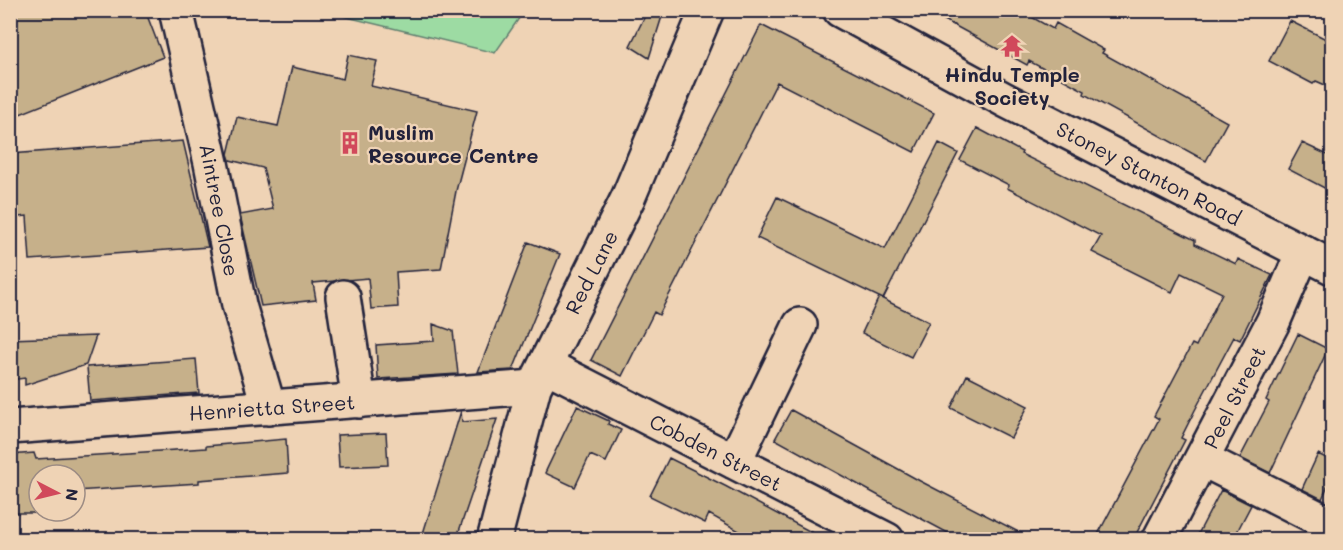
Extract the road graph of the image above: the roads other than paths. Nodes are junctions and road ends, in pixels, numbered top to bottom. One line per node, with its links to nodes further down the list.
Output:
1 (176, 10): 10 (street, Aintree Close)
2 (707, 10): 8 (street, Red Lane)
3 (840, 10): 4 (street, Stoney Stanton Road)
4 (1303, 252): 5 (street, Stoney Stanton Road); 12 (street, Peel Street)
5 (1332, 267)
6 (343, 297): 9 (street)
7 (800, 326): 13 (street)
8 (540, 376): 9 (street, Henrietta Street); 13 (street, Cobden Street); 15 (street, Red Lane)
9 (359, 401): 10 (street, Henrietta Street)
10 (269, 408): 11 (street, Henrietta Street)
11 (10, 427)
12 (1202, 459): 14 (street); 17 (street, Peel Street)
13 (734, 462): 16 (street, Cobden Street)
14 (1328, 529)
15 (495, 540)
16 (887, 540)
17 (1159, 540)

